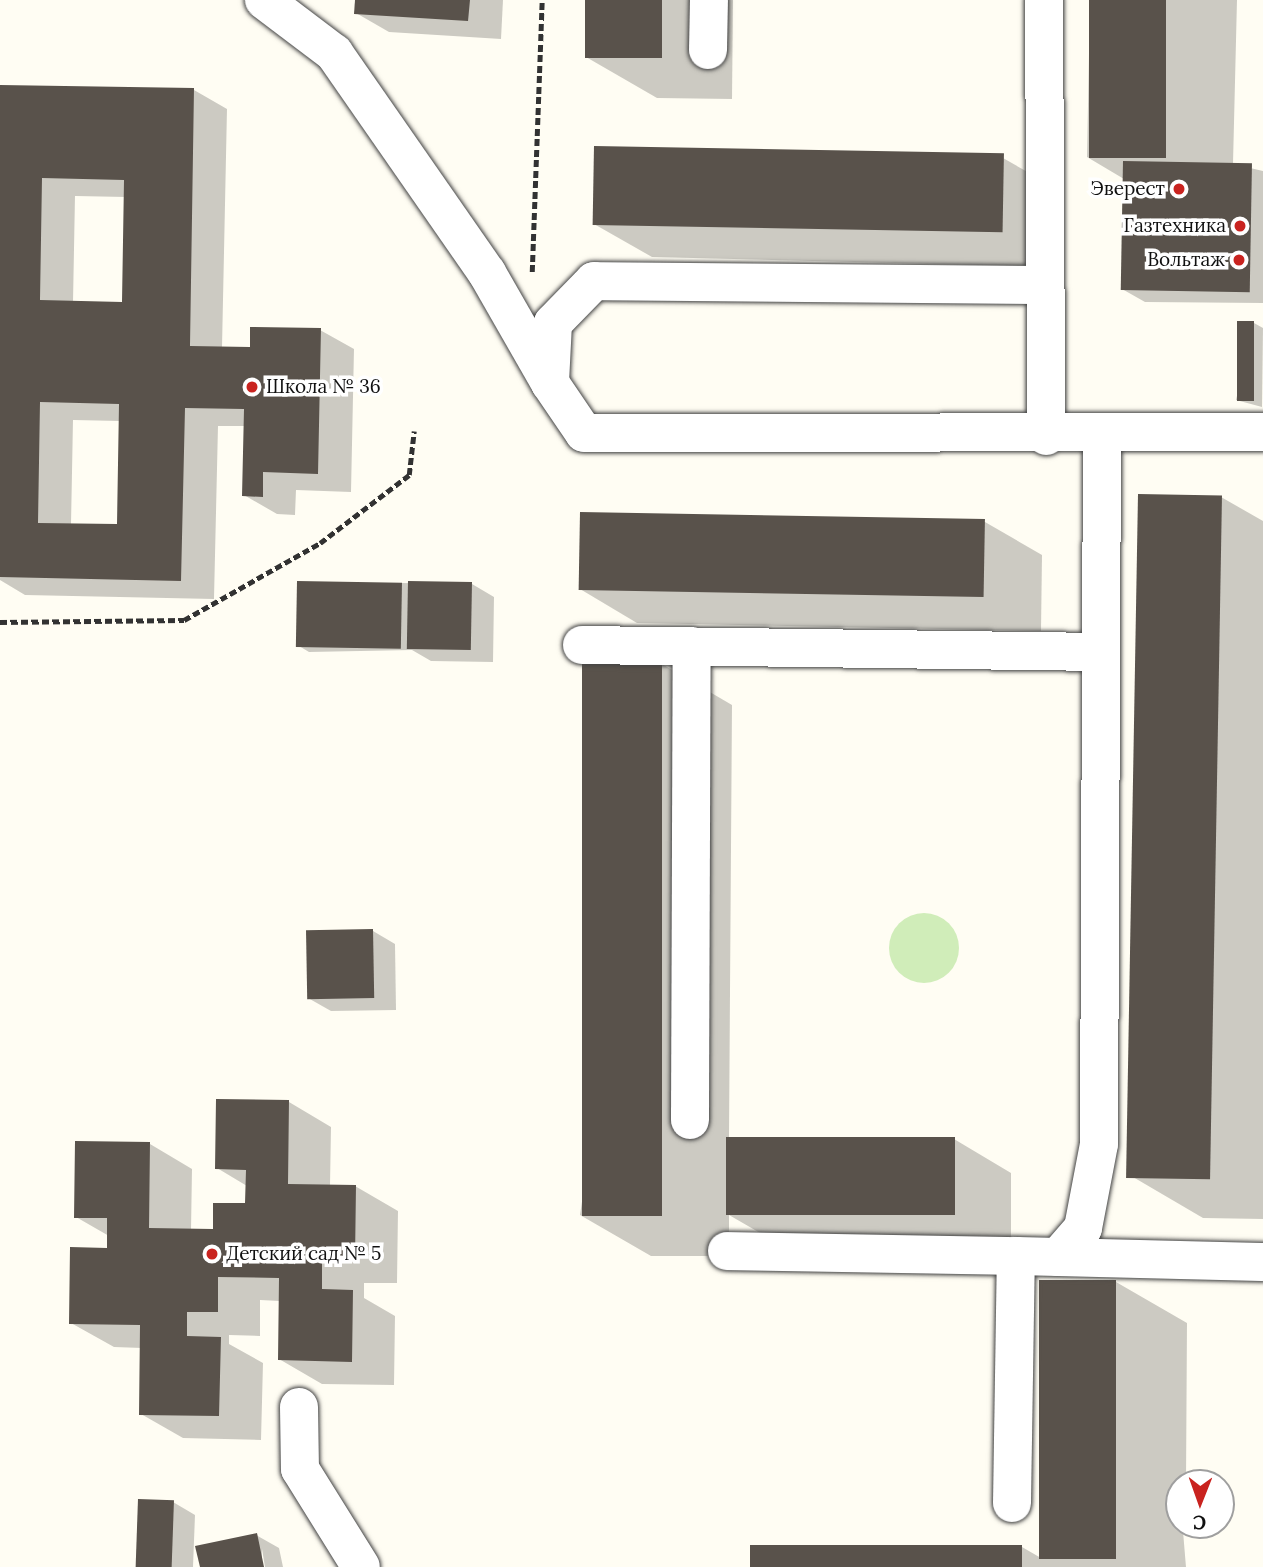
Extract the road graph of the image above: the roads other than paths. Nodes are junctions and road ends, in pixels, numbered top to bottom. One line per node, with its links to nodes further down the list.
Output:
1 (264, 0): 6 (lane)
2 (709, 0): 4 (lane)
3 (1044, 0): 5 (lane)
4 (708, 50)
5 (1045, 285): 6 (lane); 9 (lane)
6 (550, 383): 9 (lane)
7 (1263, 432): 8 (lane)
8 (1102, 434): 9 (lane); 12 (lane)
9 (1046, 436)
10 (582, 645): 11 (lane)
11 (692, 646): 12 (lane); 13 (lane)
12 (1101, 652): 16 (lane)
13 (690, 1120)
14 (727, 1251): 15 (lane)
15 (1016, 1256): 16 (lane); 19 (lane)
16 (1058, 1257): 17 (lane)
17 (1263, 1262)
18 (299, 1407): 20 (lane)
19 (1012, 1503)
20 (361, 1567)

